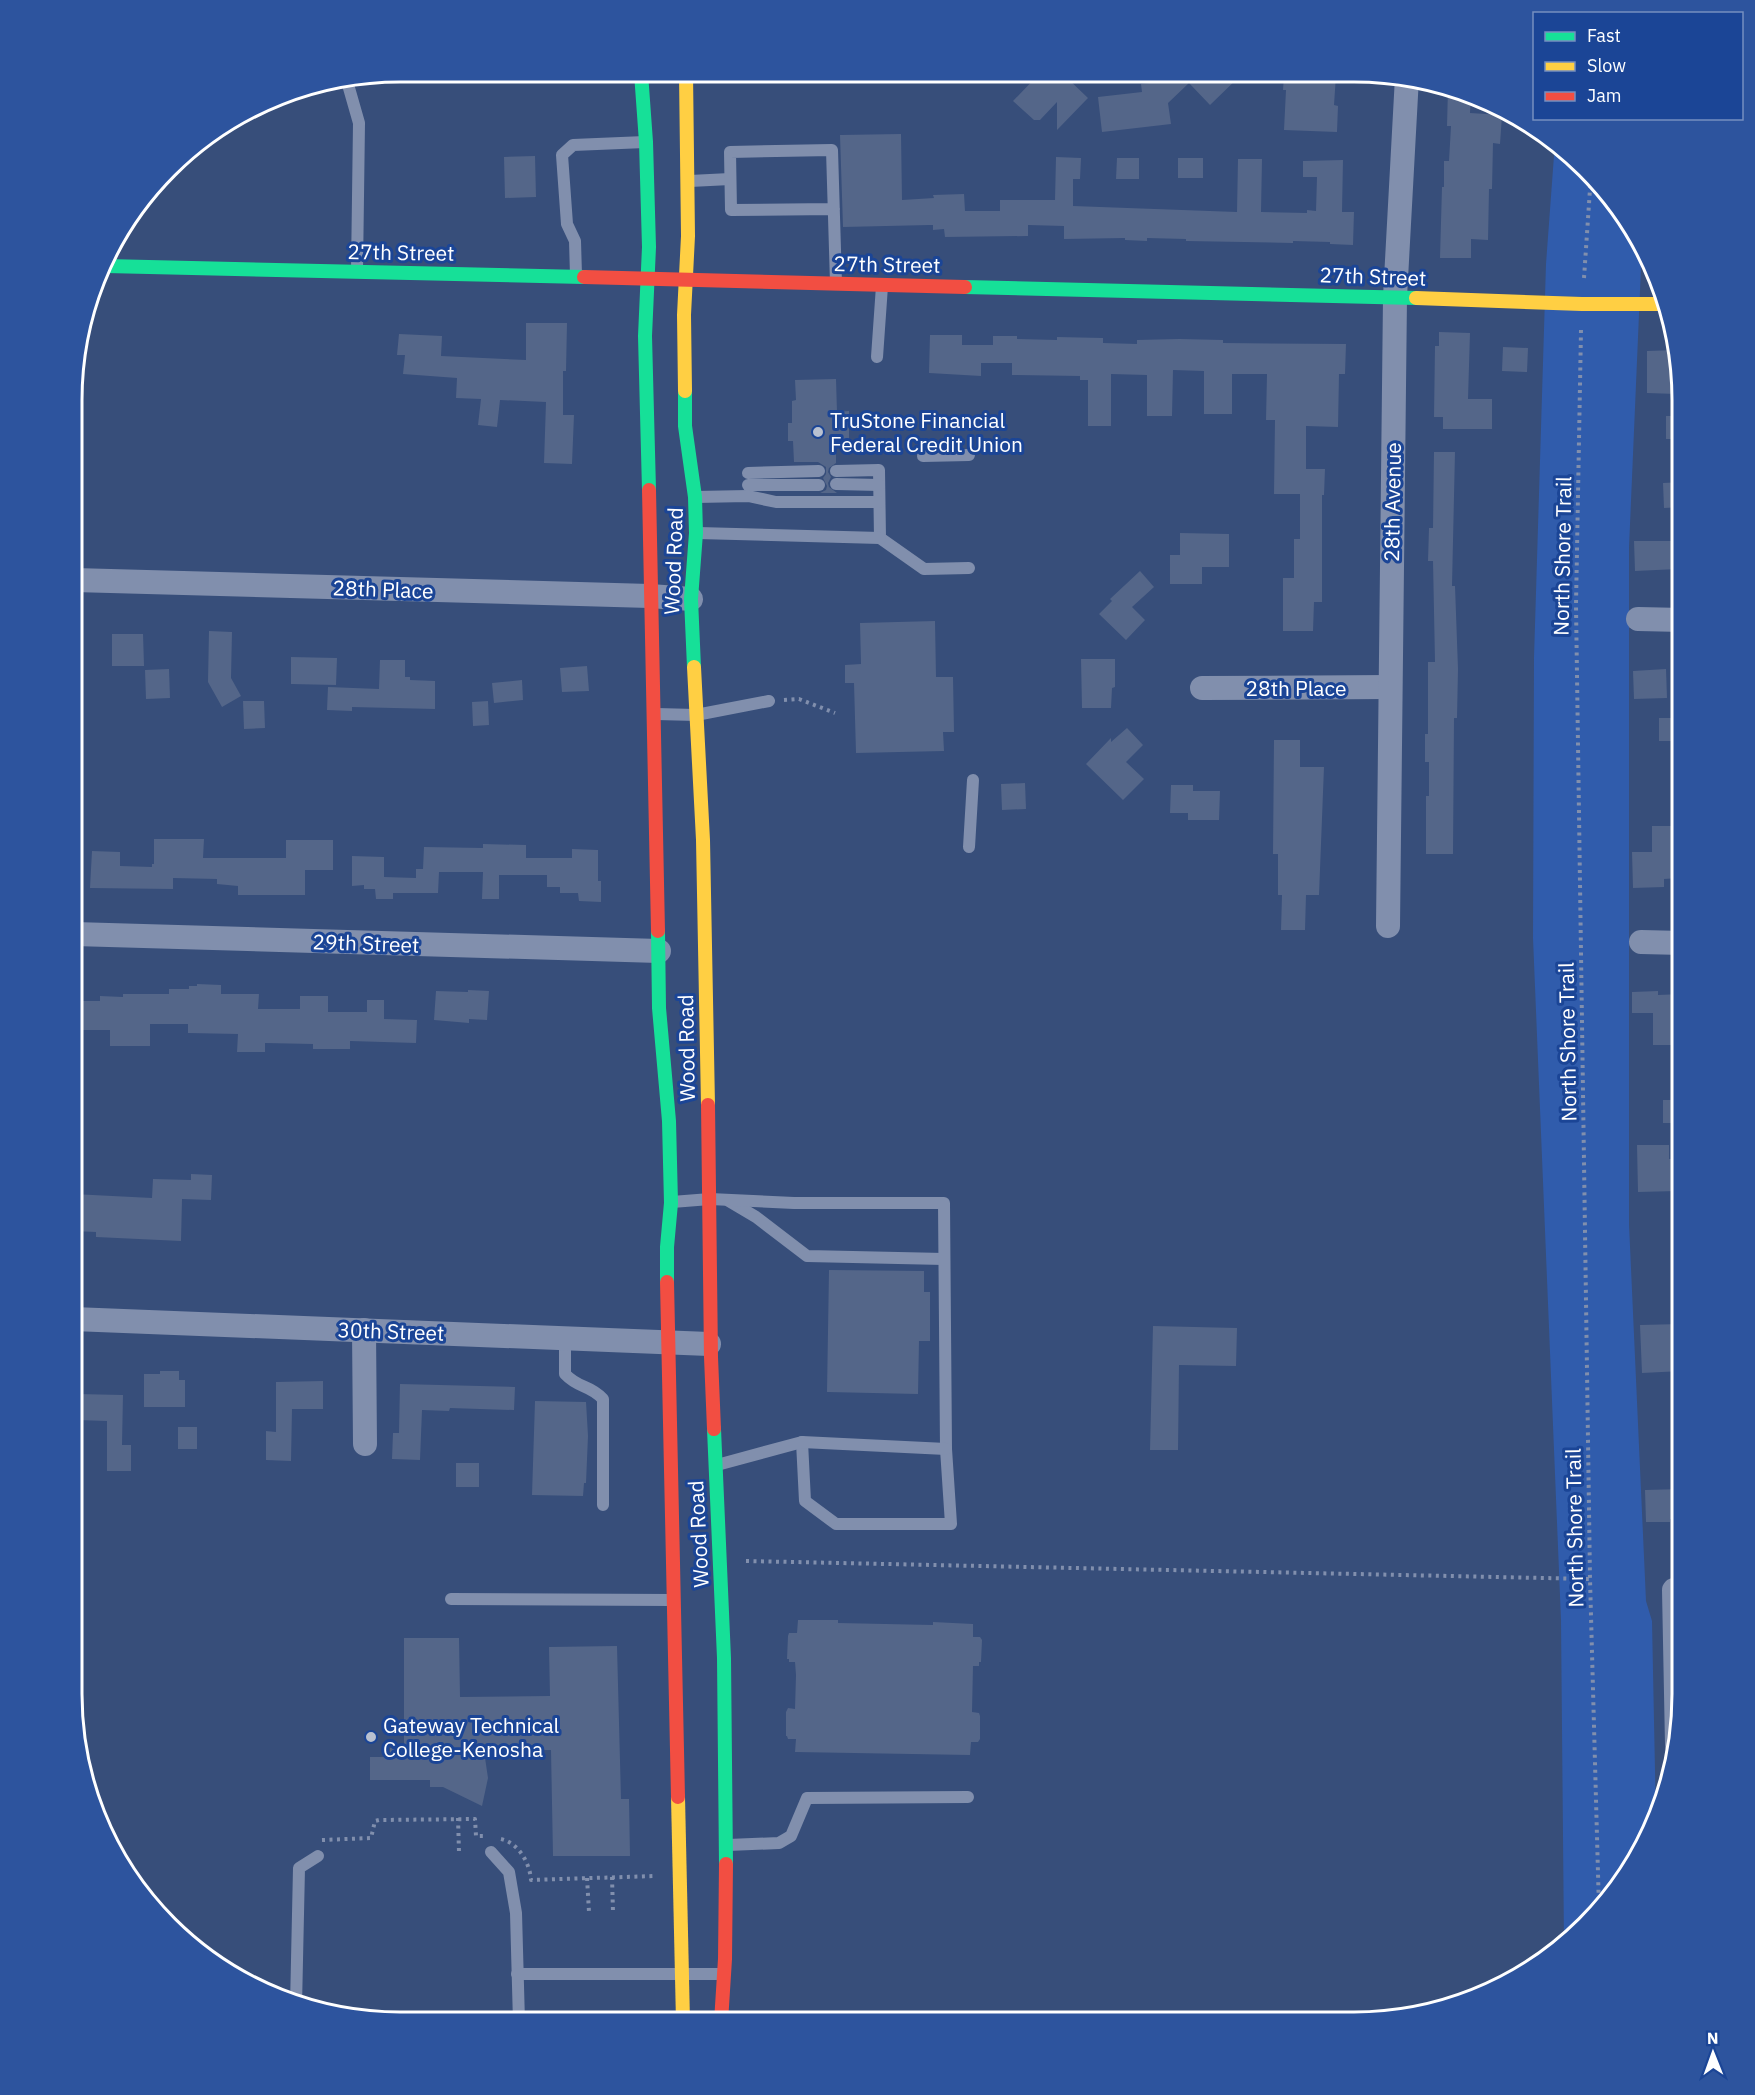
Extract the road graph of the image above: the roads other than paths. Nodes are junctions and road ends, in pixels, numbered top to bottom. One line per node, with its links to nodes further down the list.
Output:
1 (642, 82): 5 (street, Wood Road)
2 (686, 82): 7 (street, Wood Road)
3 (349, 87): 10 (lane)
4 (1406, 87): 16 (street, 28th Avenue)
5 (646, 142): 11 (lane); 12 (street, Wood Road)
6 (730, 179): 7 (lane); 8 (lane); 8 (lane)
7 (688, 181): 13 (street, Wood Road)
8 (834, 209): 14 (lane)
9 (112, 266): 10 (street, 27th Street)
10 (357, 272): 11 (street, 27th Street)
11 (576, 278): 12 (street, 27th Street)
12 (649, 279): 13 (street, 27th Street); 33 (street, Wood Road)
13 (686, 280): 14 (street, 27th Street); 27 (street, Wood Road)
14 (836, 284): 15 (street, 27th Street)
15 (882, 285): 16 (street, 27th Street); 18 (lane)
16 (1395, 297): 17 (street, 27th Street); 37 (street, 28th Avenue)
17 (1658, 304)
18 (877, 357)
19 (969, 455): 20 (lane)
20 (923, 456)
21 (819, 471): 24 (lane)
22 (836, 471): 26 (lane)
23 (836, 484): 26 (lane)
24 (748, 485): 25 (lane); 27 (lane); 28 (lane)
25 (819, 485)
26 (879, 485): 28 (lane)
27 (695, 497): 29 (street, Wood Road)
28 (879, 502): 30 (lane)
29 (696, 533): 30 (lane); 34 (street, Wood Road)
30 (880, 538): 31 (lane)
31 (969, 568)
32 (82, 580): 33 (street, 28th Place)
33 (650, 596): 34 (street, 28th Place); 40 (street, Wood Road)
34 (691, 599): 41 (street, Wood Road)
35 (1638, 619): 36 (street)
36 (1672, 620)
37 (1390, 687): 38 (street, 28th Place); 44 (street, 28th Avenue)
38 (1202, 688)
39 (769, 701): 41 (lane)
40 (654, 714): 41 (lane); 48 (street, Wood Road)
41 (696, 716): 49 (street, Wood Road)
42 (973, 780): 43 (lane)
43 (969, 847)
44 (1388, 926)
45 (82, 934): 48 (street, 29th Street)
46 (1641, 942): 47 (street)
47 (1672, 943)
48 (658, 951): 51 (street, Wood Road)
49 (710, 1199): 50 (lane); 51 (lane); 57 (street, Wood Road)
50 (728, 1200): 52 (lane); 52 (lane)
51 (671, 1203): 56 (street, Wood Road)
52 (944, 1259): 60 (lane)
53 (82, 1319): 54 (street, 30th Street)
54 (364, 1330): 55 (street, 30th Street); 59 (street)
55 (565, 1338): 56 (street, 30th Street); 62 (lane)
56 (668, 1342): 57 (street, 30th Street); 64 (street, Wood Road)
57 (709, 1344): 61 (street, Wood Road)
58 (802, 1442): 60 (lane); 60 (lane); 61 (lane)
59 (365, 1444)
60 (946, 1449)
61 (716, 1465): 66 (street, Wood Road)
62 (603, 1505)
63 (451, 1599): 64 (lane)
64 (674, 1600): 69 (street, Wood Road)
65 (969, 1797): 66 (lane)
66 (727, 1845): 71 (street, Wood Road)
67 (490, 1852): 70 (lane)
68 (318, 1856): 72 (lane)
69 (681, 1973): 70 (lane); 71 (lane); 74 (street, Wood Road)
70 (516, 1974): 73 (lane)
71 (725, 1974): 75 (street, Wood Road)
72 (296, 1995)
73 (518, 2012)
74 (683, 2012)
75 (721, 2012)

